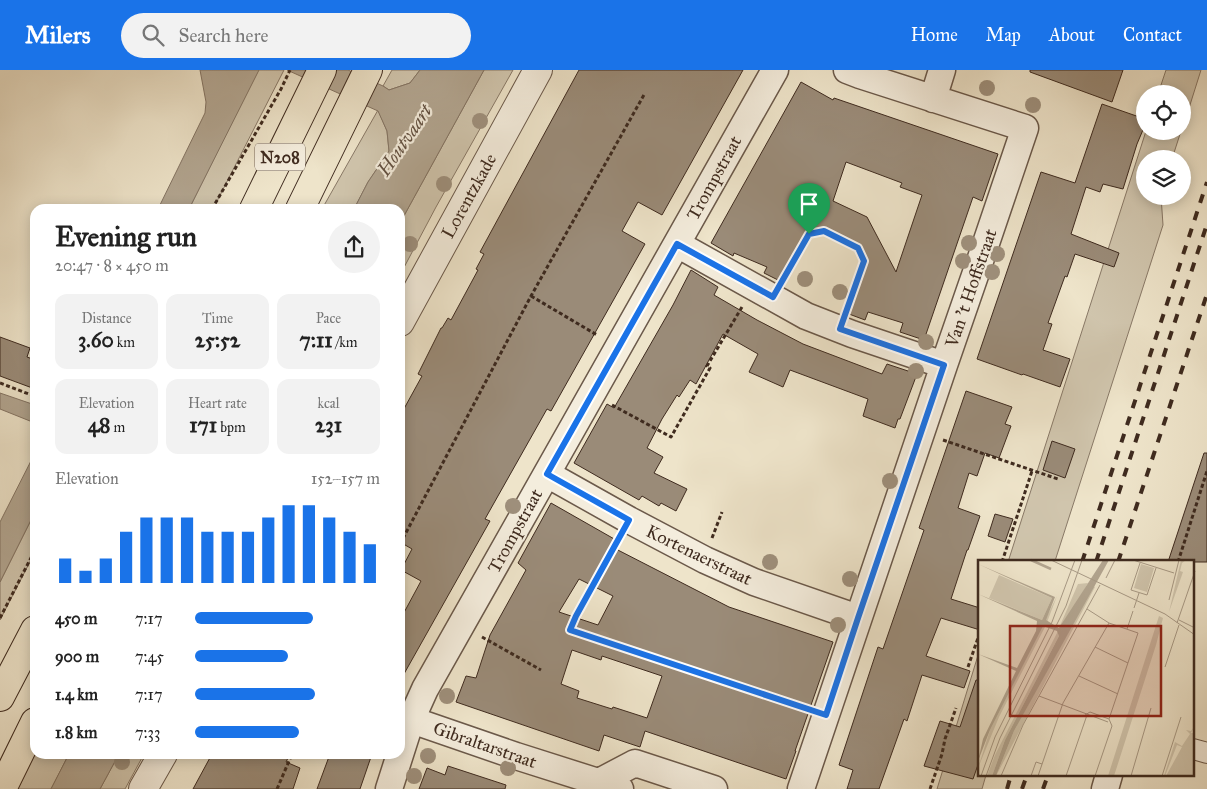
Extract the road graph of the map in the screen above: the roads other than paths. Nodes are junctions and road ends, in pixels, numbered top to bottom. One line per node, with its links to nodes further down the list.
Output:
1 (322, 70): 8 (main road, N208)
2 (368, 70): 9 (main road, N208)
3 (538, 70): 11 (street, Lorentzkade)
4 (775, 70): 10 (street, Trompstraat)
5 (847, 70): 7 (street)
6 (942, 70): 7 (street)
7 (933, 99): 12 (street, Van 't Hoffstraat)
8 (256, 204)
9 (302, 204)
10 (677, 244): 12 (street); 13 (street, Trompstraat)
11 (405, 313)
12 (944, 365): 14 (street, Van 't Hoffstraat)
13 (547, 474): 14 (street, Kortenaerstraat); 17 (street, Trompstraat)
14 (858, 618): 29 (street, Van 't Hoffstraat)
15 (30, 640): 16 (main road)
16 (0, 697)
17 (406, 718): 24 (street, Gibraltarstraat)
18 (30, 732): 25 (main road)
19 (1194, 749): 20 (street)
20 (1207, 754)
21 (159, 759): 26 (street)
22 (396, 759): 27 (street, Trompstraat)
23 (1109, 776): 30 (street)
24 (611, 787): 28 (street, Gibraltarstraat)
25 (2, 789)
26 (143, 789)
27 (389, 789)
28 (714, 789)
29 (801, 789)
30 (1105, 789)

